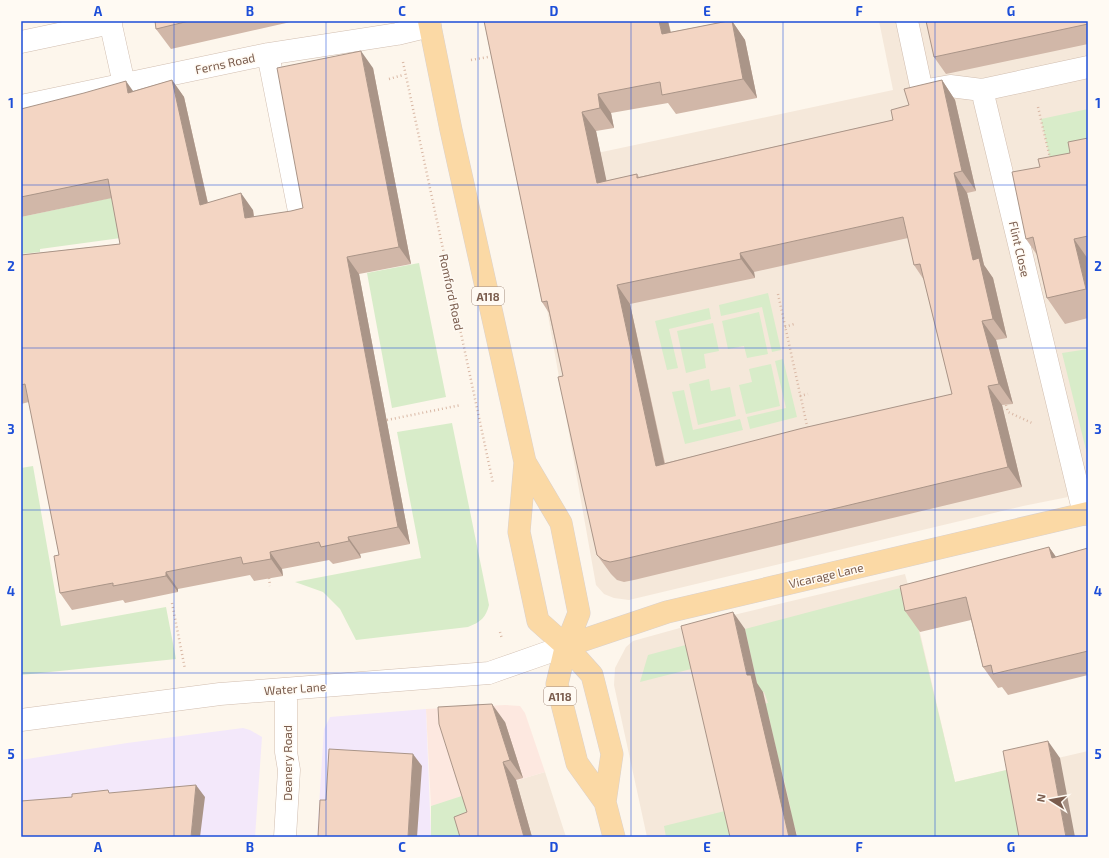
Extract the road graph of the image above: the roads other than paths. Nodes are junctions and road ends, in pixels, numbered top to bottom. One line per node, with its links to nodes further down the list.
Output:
1 (907, 21): 8 (street)
2 (110, 22): 4 (street); 7 (street)
3 (430, 23): 5 (street, Ferns Road); 11 (main road, A118)
4 (21, 42)
5 (268, 54): 7 (street, Ferns Road); 10 (street)
6 (1088, 67): 8 (street)
7 (124, 84): 9 (street, Ferns Road)
8 (982, 90): 12 (street, Flint Close)
9 (21, 106)
10 (300, 216)
11 (525, 462): 13 (main road, A118); 13 (main road, A118)
12 (1086, 513): 13 (main road, Vicarage Lane)
13 (566, 646): 14 (street, Water Lane); 16 (main road, A118); 16 (main road, A118)
14 (286, 689): 15 (street, Water Lane); 17 (street, Deanery Road)
15 (21, 720)
16 (605, 802): 18 (main road, A118)
17 (285, 837)
18 (614, 837)

